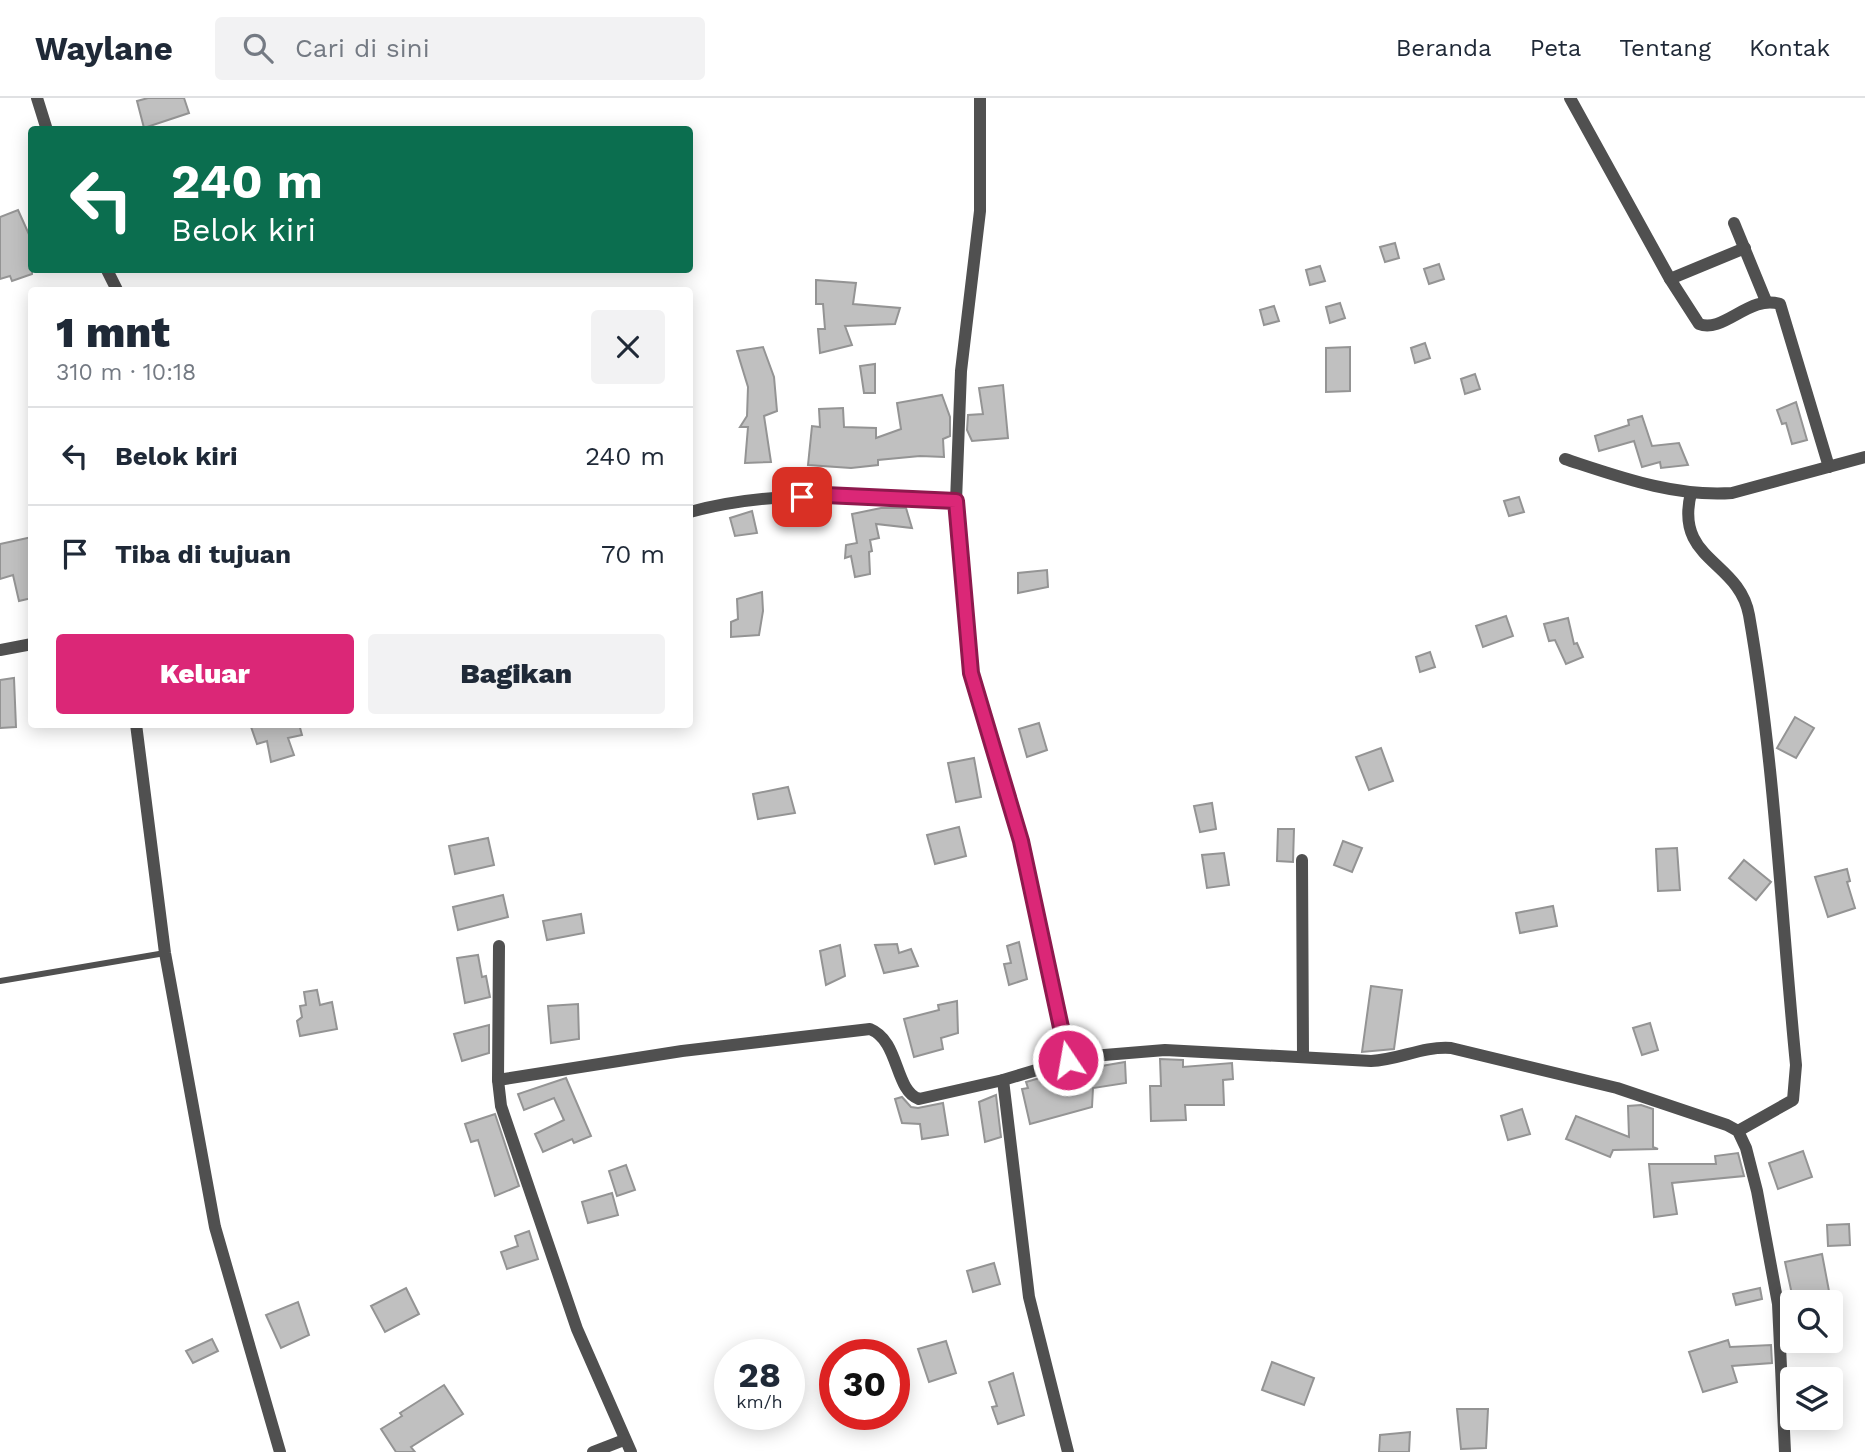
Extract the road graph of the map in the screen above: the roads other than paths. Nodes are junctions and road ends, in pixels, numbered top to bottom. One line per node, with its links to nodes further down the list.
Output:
1 (37, 98): 4 (street)
2 (980, 98): 13 (street)
3 (1570, 98): 7 (street)
4 (46, 126)
5 (1734, 223): 6 (street)
6 (1745, 248): 7 (street); 8 (street)
7 (1670, 279): 8 (street)
8 (1766, 301): 11 (street)
9 (1865, 457): 11 (street)
10 (1565, 459): 12 (street)
11 (1829, 467): 12 (street)
12 (1691, 493): 26 (street)
13 (956, 501): 14 (street); 23 (street)
14 (693, 511)
15 (28, 645): 16 (street)
16 (0, 650)
17 (136, 728): 20 (street)
18 (1302, 860): 22 (street)
19 (499, 946): 24 (street)
20 (164, 953): 21 (lane); 28 (street)
21 (0, 981)
22 (1303, 1056): 23 (street); 26 (street)
23 (1068, 1060): 25 (street)
24 (498, 1080): 25 (street); 27 (street)
25 (1003, 1080): 31 (street)
26 (1738, 1131): 32 (street)
27 (624, 1440): 29 (street); 30 (street)
28 (280, 1452)
29 (593, 1452)
30 (631, 1452)
31 (1068, 1452)
32 (1785, 1452)

